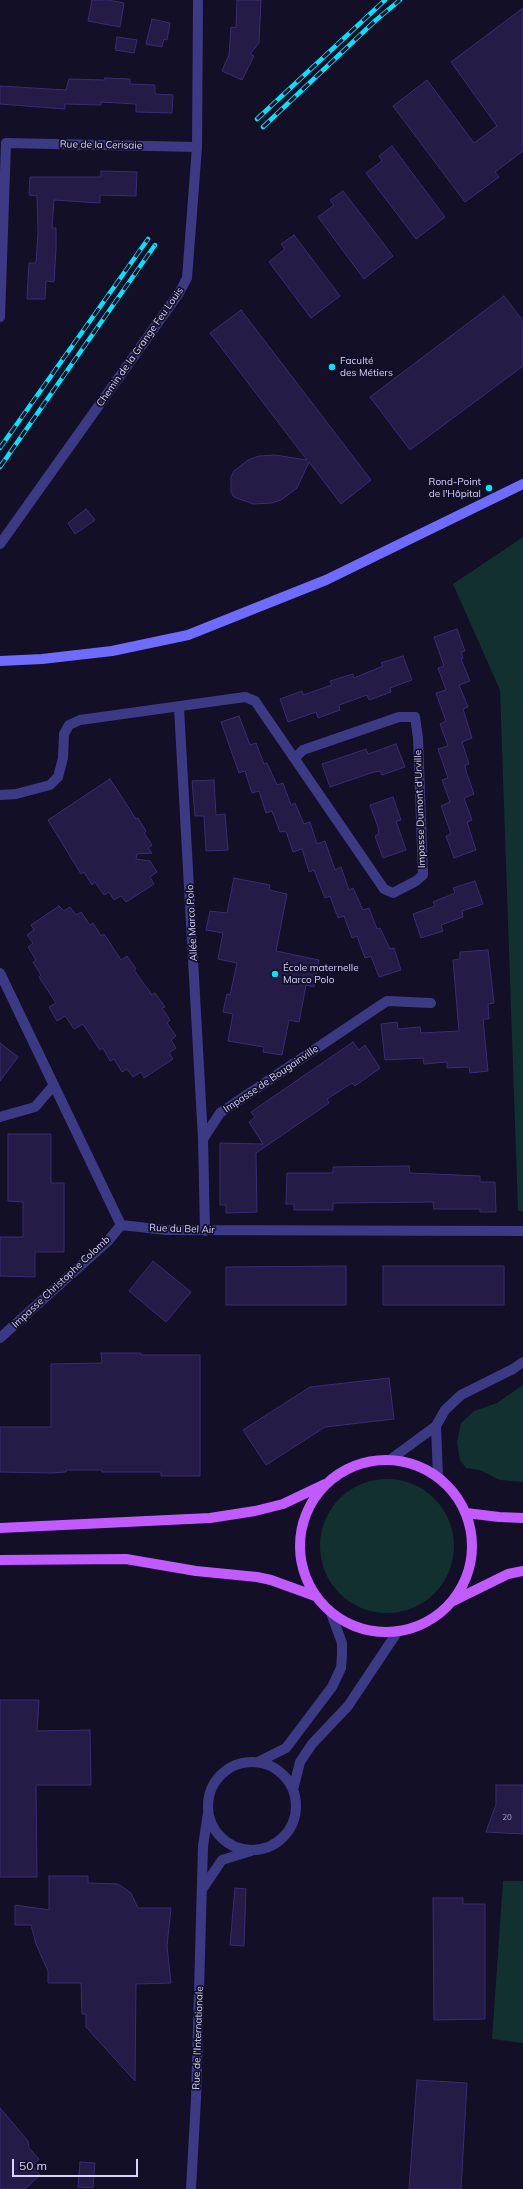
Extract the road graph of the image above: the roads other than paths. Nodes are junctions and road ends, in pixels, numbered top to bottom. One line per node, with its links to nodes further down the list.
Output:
1 (198, 0): 3 (street, Chemin de la Grange Feu Louis)
2 (3, 142): 3 (street, Rue de la Cerisaie); 4 (street, Rue de la Cerisaie)
3 (197, 147): 6 (street, Chemin de la Grange Feu Louis)
4 (0, 317)
5 (523, 484): 7 (street)
6 (0, 544)
7 (0, 661)
8 (179, 708): 9 (street, Impasse Dumont d'Urville); 10 (street, Impasse Dumont d'Urville); 15 (street, Allée Marco Polo)
9 (295, 758): 9 (street, Impasse Dumont d'Urville)
10 (0, 795)
11 (0, 973): 13 (street)
12 (431, 1003): 15 (street, Impasse de Bougainville)
13 (54, 1085): 14 (street); 16 (street)
14 (0, 1117)
15 (203, 1139): 17 (street)
16 (121, 1225): 17 (street, Rue du Bel Air); 19 (street, Impasse Christophe Colomb)
17 (205, 1231): 18 (street, Rue du Bel Air)
18 (523, 1232)
19 (0, 1338)
20 (523, 1362): 21 (street)
21 (436, 1426): 22 (street); 23 (street)
22 (391, 1459): 23 (main road); 24 (main road)
23 (438, 1477): 25 (main road)
24 (327, 1483): 27 (main road); 30 (main road)
25 (466, 1513): 26 (main road); 31 (main road)
26 (523, 1518)
27 (0, 1528)
28 (0, 1560): 30 (main road)
29 (523, 1571): 31 (main road)
30 (315, 1596): 32 (main road)
31 (451, 1602): 33 (main road)
32 (332, 1613): 33 (main road); 34 (street)
33 (398, 1631): 35 (street)
34 (258, 1762): 35 (street); 36 (street)
35 (293, 1790): 37 (street)
36 (208, 1813): 37 (street); 38 (street, Rue de l'Internationale)
37 (254, 1850): 38 (street)
38 (203, 1888): 39 (street, Rue de l'Internationale)
39 (191, 2189)

